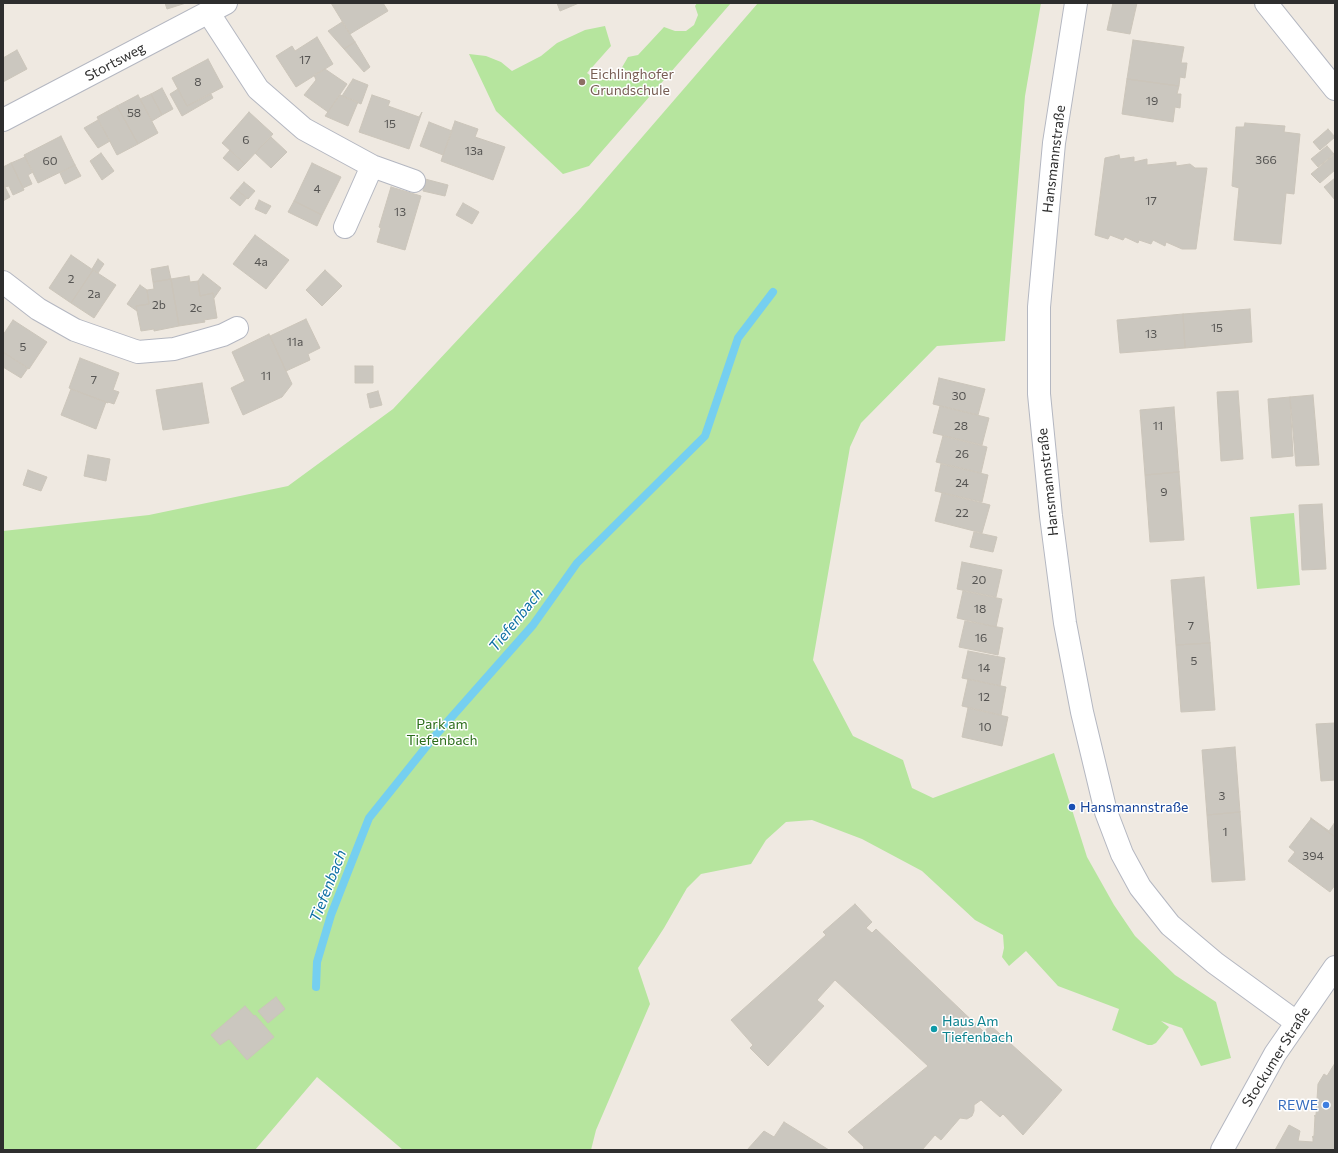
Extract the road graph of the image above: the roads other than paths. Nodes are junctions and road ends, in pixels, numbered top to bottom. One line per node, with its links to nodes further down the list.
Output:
1 (1076, 3): 12 (main road, Hansmannstraße)
2 (1266, 3): 4 (main road)
3 (217, 8): 5 (main road, Stortsweg); 6 (main road)
4 (1335, 89)
5 (3, 120)
6 (372, 166): 7 (main road); 8 (main road)
7 (414, 181)
8 (345, 227)
9 (3, 282): 10 (main road)
10 (237, 328)
11 (1335, 967): 12 (main road, Stockumer Straße)
12 (1296, 1022): 13 (main road, Stockumer Straße)
13 (1222, 1150)

